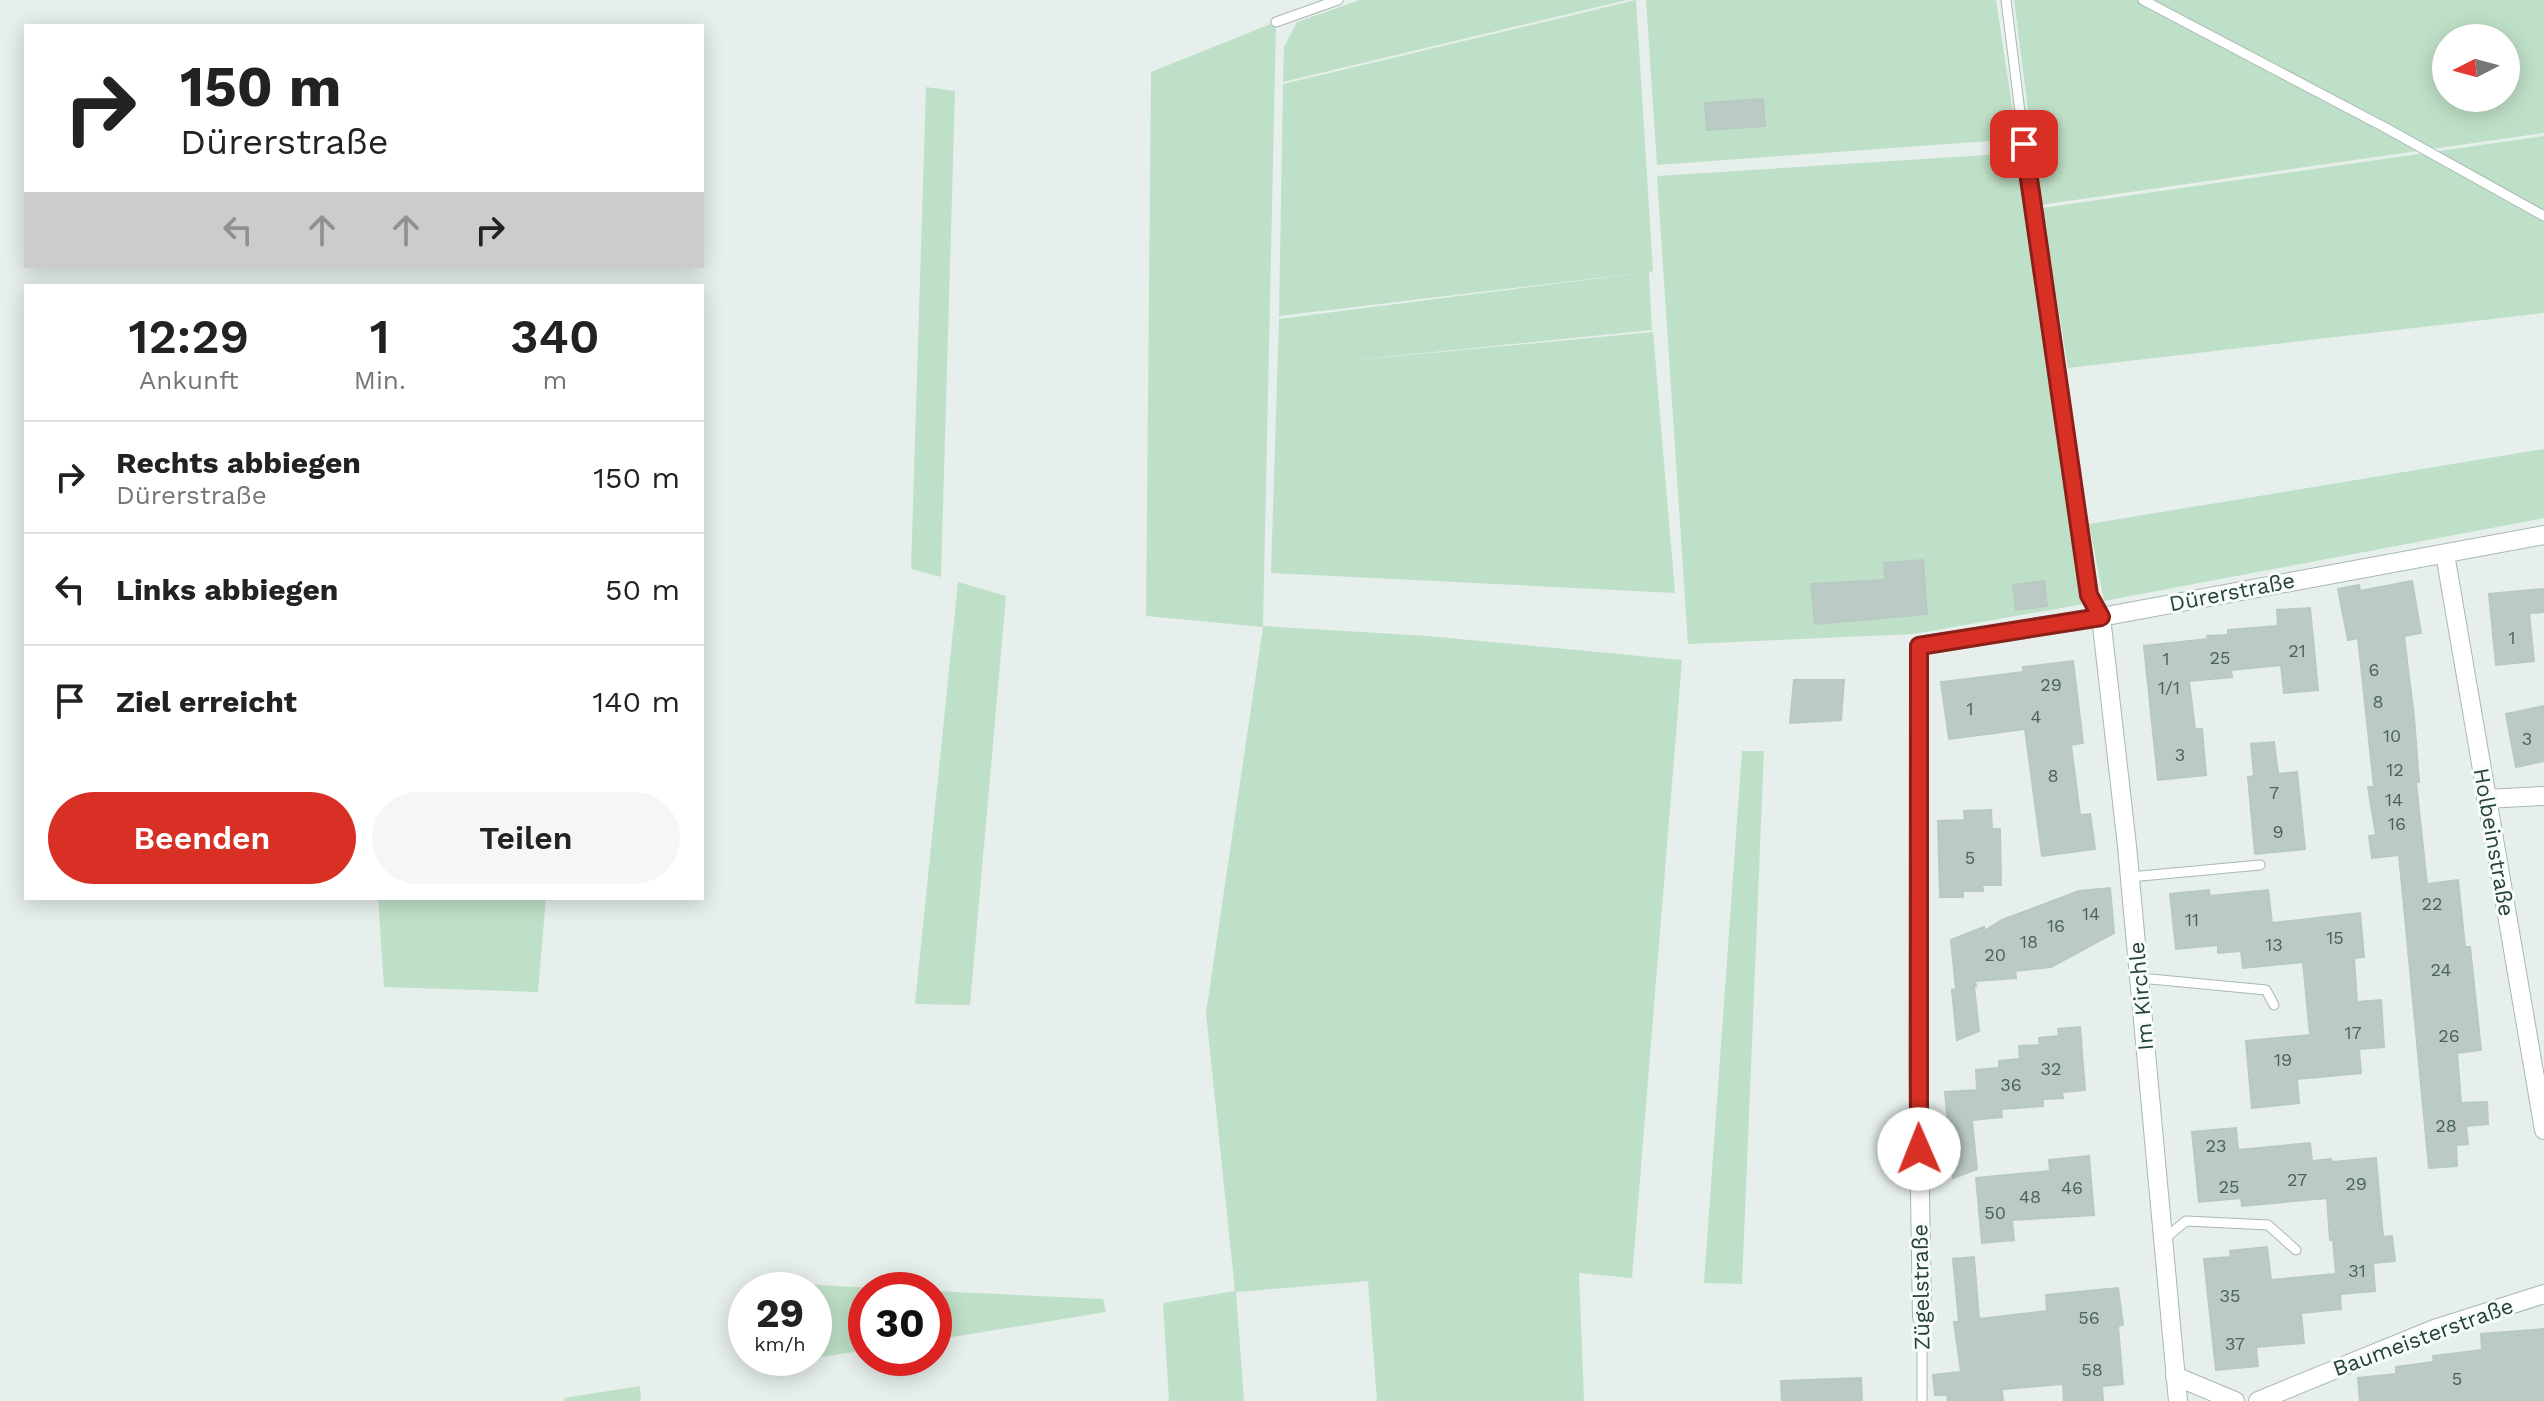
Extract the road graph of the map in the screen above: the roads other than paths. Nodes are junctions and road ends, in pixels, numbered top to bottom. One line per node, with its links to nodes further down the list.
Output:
1 (1338, 0): 4 (lane)
2 (2006, 0): 8 (lane)
3 (2143, 0): 5 (lane)
4 (1276, 22)
5 (2544, 216)
6 (2544, 535): 7 (street, Dürerstraße)
7 (2445, 554): 8 (street, Dürerstraße); 11 (street, Holbeinstraße)
8 (2101, 617): 9 (street, Dürerstraße); 13 (street, Im Kirchle)
9 (1919, 646): 21 (street, Zügelstraße)
10 (2544, 796): 11 (street)
11 (2486, 799): 16 (street, Holbeinstraße)
12 (2260, 865): 13 (lane)
13 (2130, 877): 14 (street, Im Kirchle)
14 (2140, 978): 15 (lane); 18 (street, Im Kirchle)
15 (2274, 1005)
16 (2537, 1045): 17 (street, Holbeinstraße)
17 (2544, 1130)
18 (2163, 1240): 19 (lane); 22 (street, Im Kirchle)
19 (2296, 1250)
20 (2544, 1294): 26 (street, Baumeisterstraße)
21 (1922, 1317): 23 (lane, Zügelstraße)
22 (2175, 1376): 24 (street, Im Kirchle); 25 (street)
23 (1922, 1401)
24 (2178, 1401)
25 (2235, 1401)
26 (2258, 1401)

